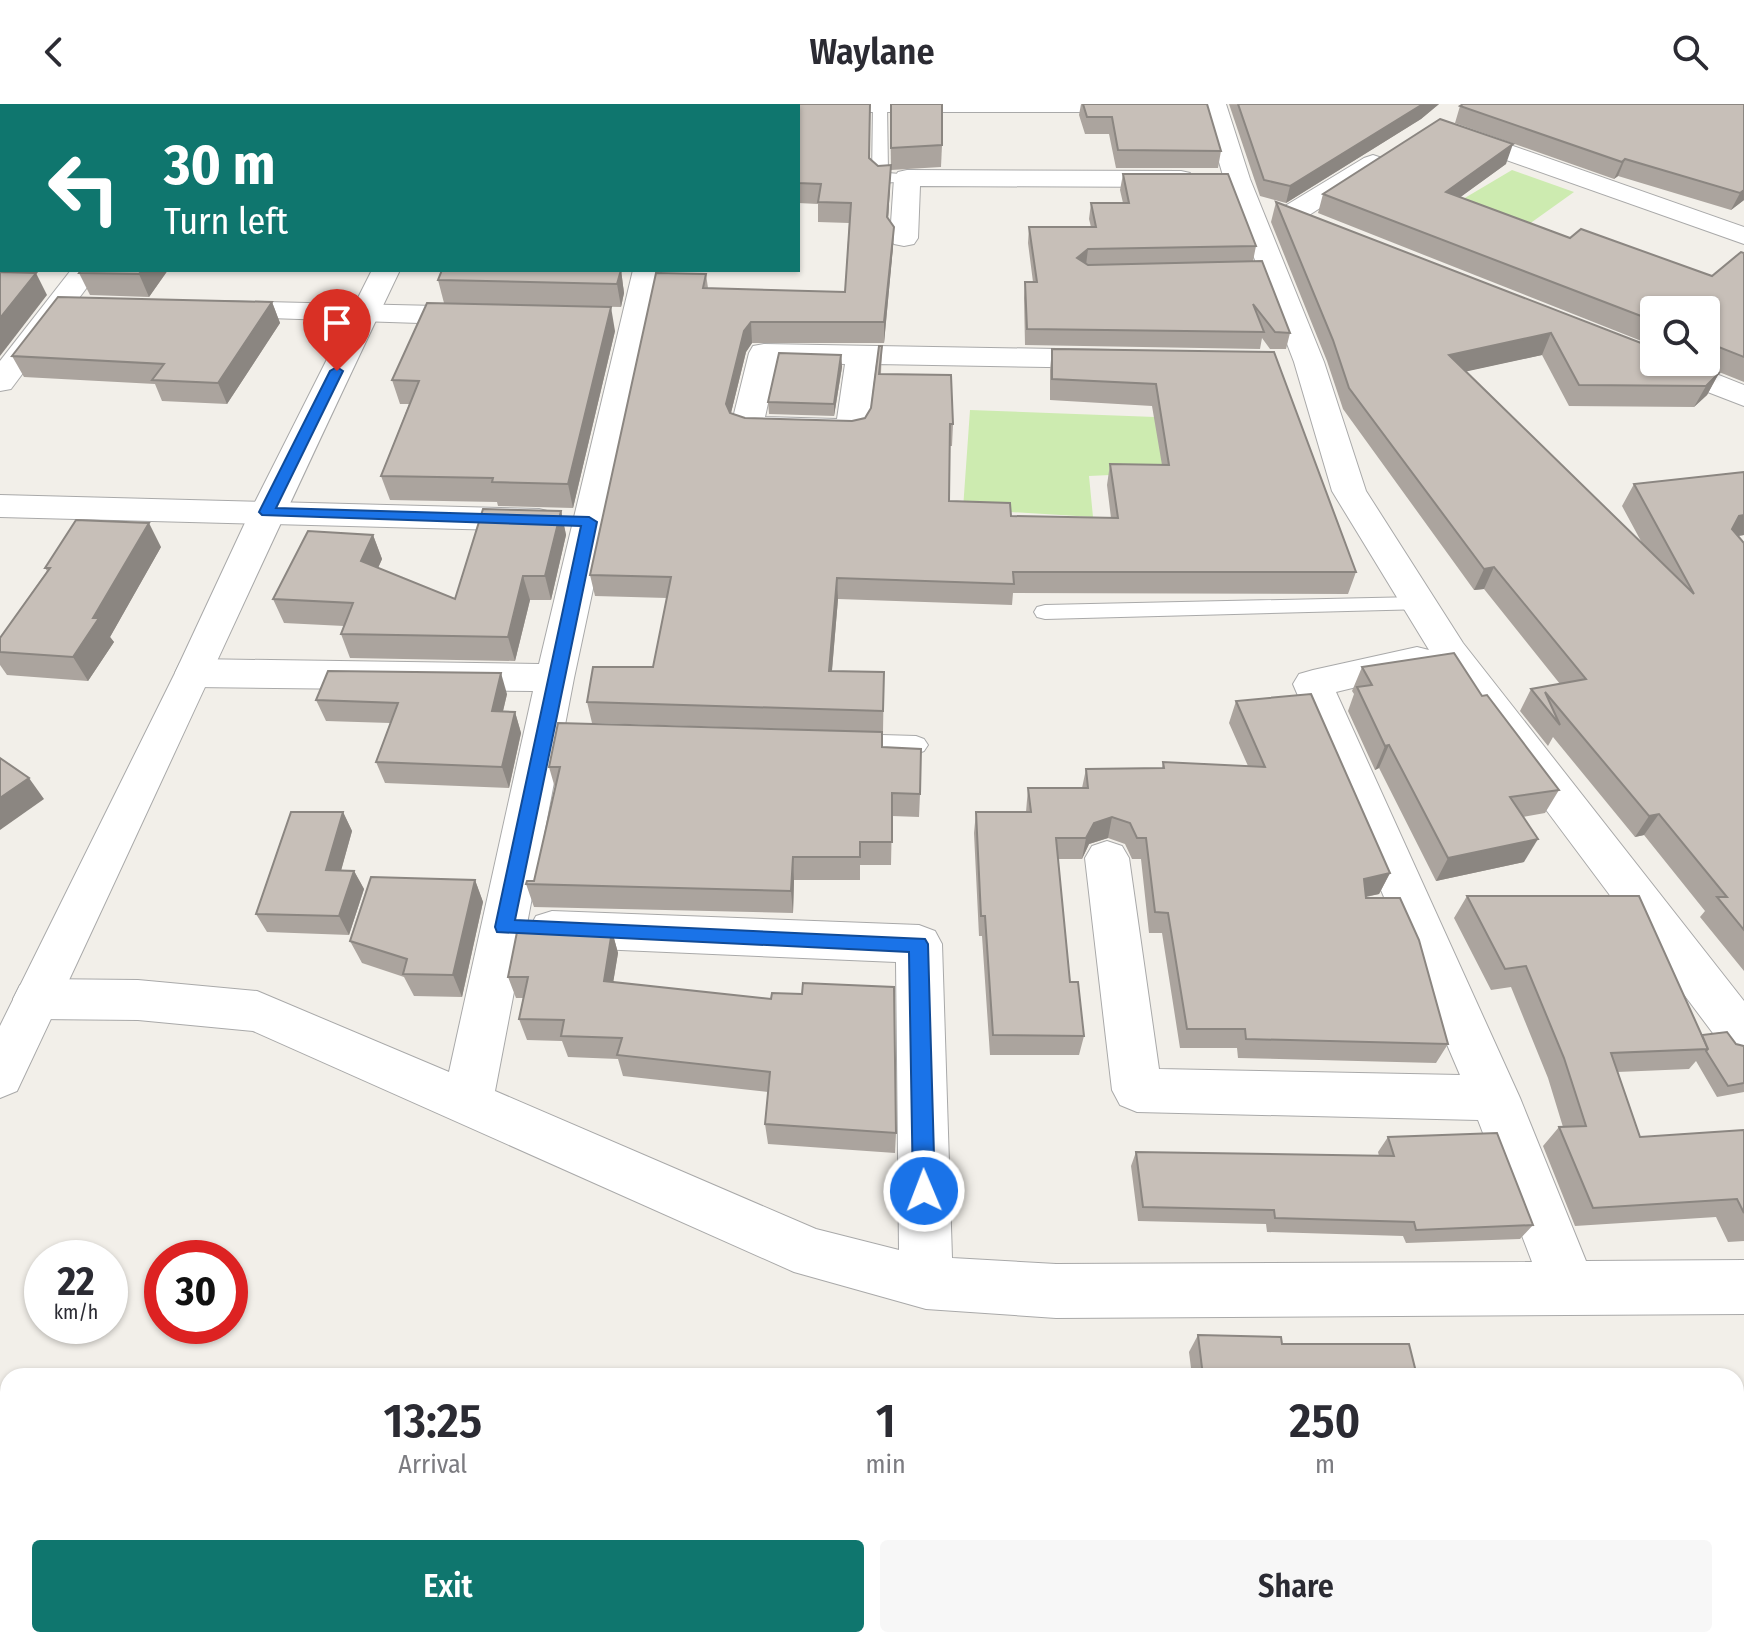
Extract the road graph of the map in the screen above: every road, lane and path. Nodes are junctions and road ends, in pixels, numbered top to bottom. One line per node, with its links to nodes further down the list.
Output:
1 (1214, 104): 5 (street); 9 (street)
2 (800, 105): 3 (street)
3 (880, 105): 4 (street); 8 (lane)
4 (1167, 105)
5 (1182, 105)
6 (1448, 111): 12 (street)
7 (1393, 150): 10 (street)
8 (907, 178): 9 (street); 13 (street)
9 (1243, 192): 10 (street); 32 (street)
10 (1290, 215): 11 (street)
11 (1319, 226)
12 (1744, 236)
13 (904, 238)
14 (85, 272): 17 (street)
15 (385, 272): 20 (street)
16 (647, 272): 23 (street)
17 (60, 306): 18 (street); 27 (street)
18 (91, 307)
19 (182, 309): 20 (street)
20 (365, 314): 21 (street); 30 (street)
21 (508, 317)
22 (603, 318): 23 (street)
23 (635, 319): 31 (street)
24 (862, 356): 25 (street)
25 (1134, 360)
26 (1694, 376): 28 (street)
27 (0, 382)
28 (1744, 396)
29 (0, 506): 30 (street)
30 (267, 512): 31 (street); 35 (street)
31 (589, 522): 36 (street)
32 (1417, 604): 33 (lane); 34 (street)
33 (1045, 612)
34 (1449, 652): 42 (street); 44 (street)
35 (194, 673): 36 (street); 41 (street)
36 (555, 678): 40 (street)
37 (823, 742): 38 (lane)
38 (916, 745)
39 (1107, 858): 44 (street)
40 (504, 927): 45 (street); 46 (street)
41 (37, 999): 43 (street); 45 (street)
42 (1744, 1037)
43 (0, 1076)
44 (1495, 1098): 47 (street)
45 (468, 1101): 46 (street)
46 (926, 1283): 47 (street)
47 (1569, 1287): 48 (street)
48 (1744, 1287)

